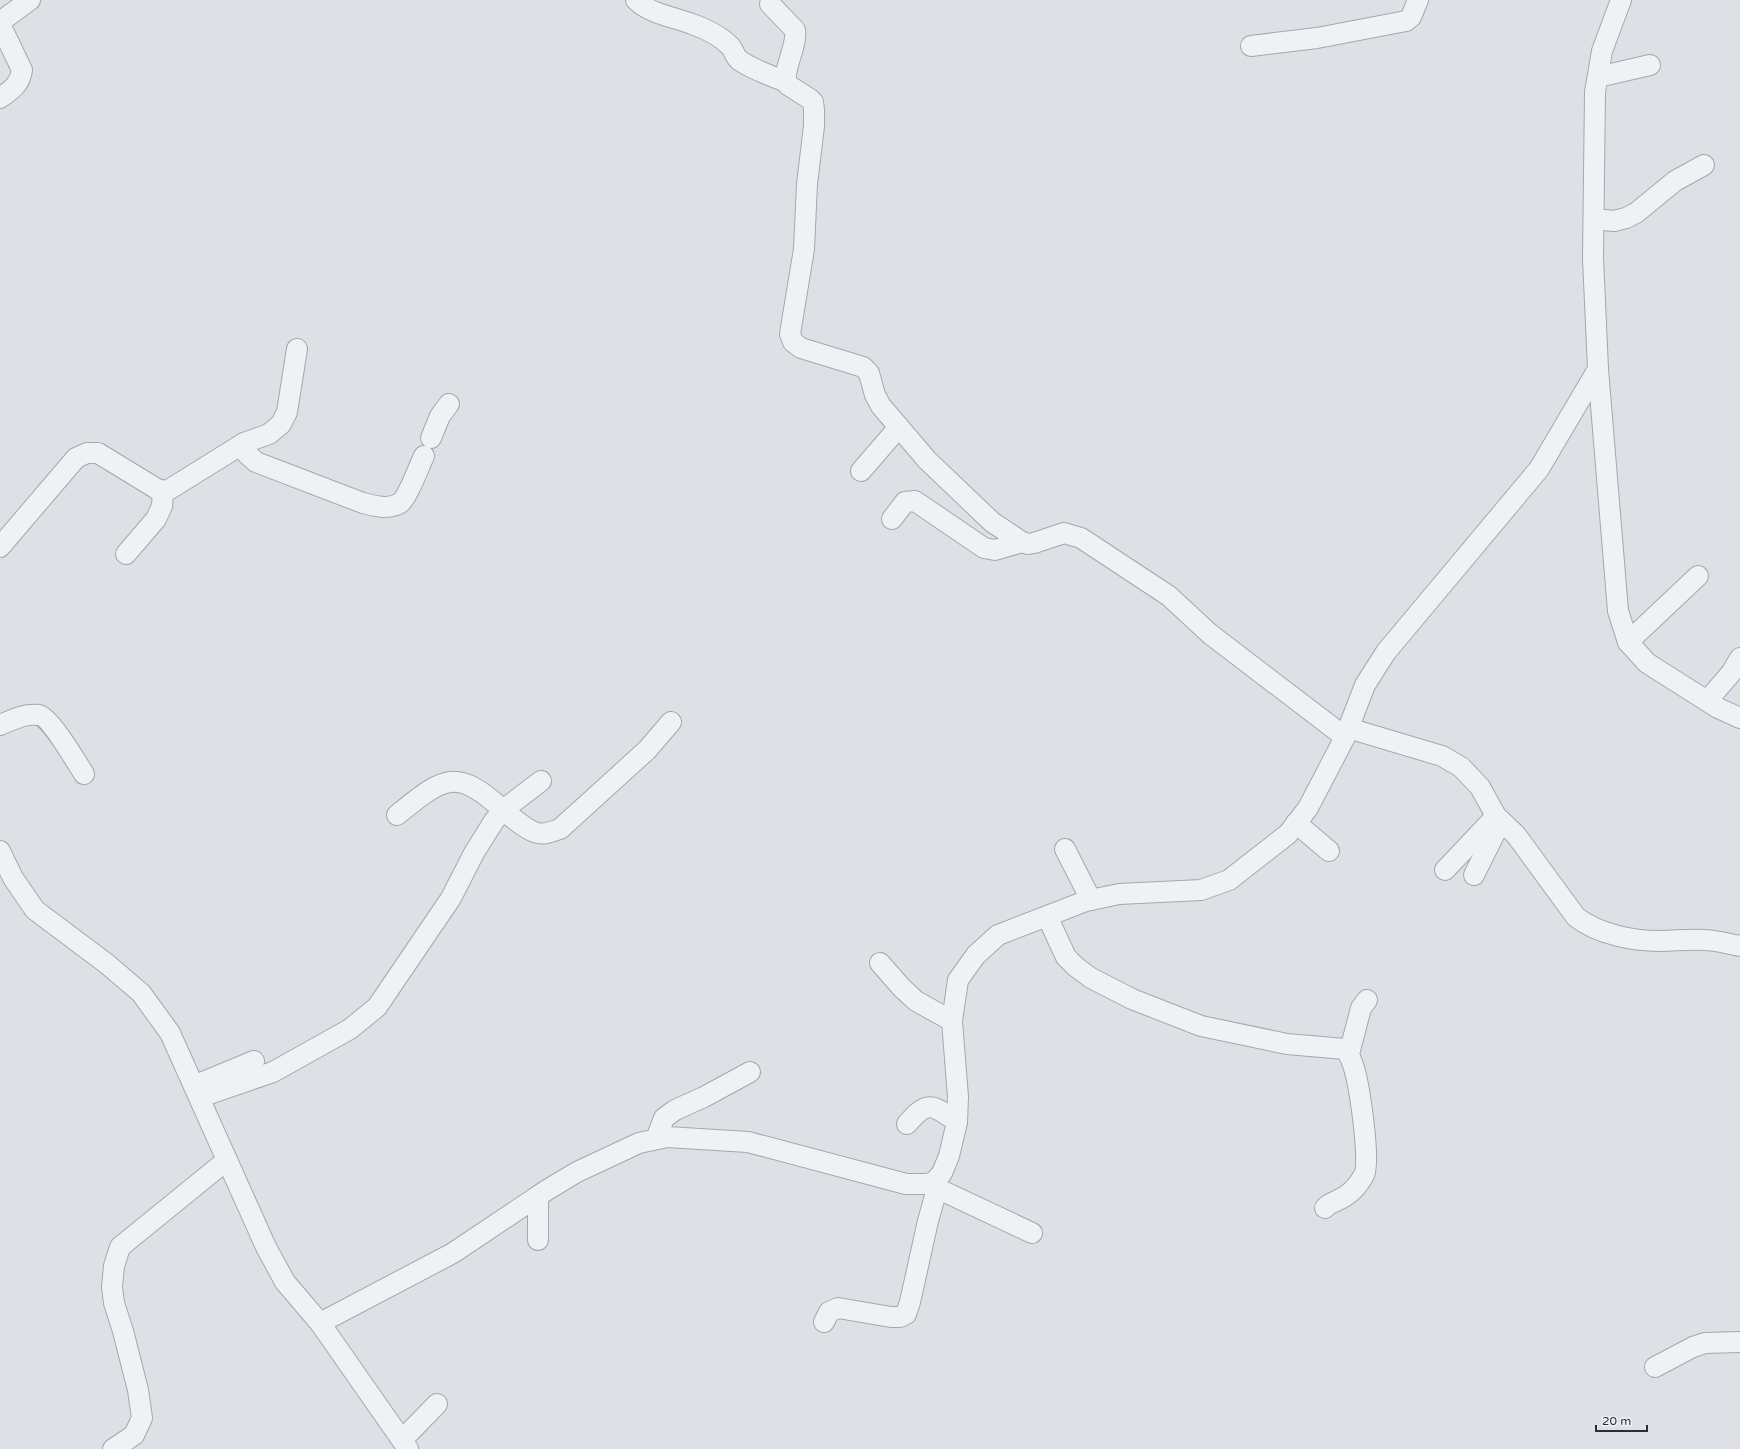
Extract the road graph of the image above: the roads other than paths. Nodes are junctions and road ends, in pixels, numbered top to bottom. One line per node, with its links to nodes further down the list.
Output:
1 (30, 0): 6 (street)
2 (636, 0): 10 (street)
3 (1418, 0): 7 (street)
4 (1621, 0): 9 (street)
5 (770, 4): 10 (street)
6 (0, 23): 11 (street)
7 (1251, 46)
8 (1650, 65): 9 (street)
9 (1598, 76): 13 (street)
10 (786, 82): 17 (street)
11 (0, 98)
12 (1704, 165): 13 (street)
13 (1594, 219): 15 (street)
14 (297, 349): 18 (street)
15 (1598, 369): 26 (street); 32 (street)
16 (449, 404): 18 (street)
17 (899, 427): 19 (street); 22 (street)
18 (244, 443): 20 (street)
19 (861, 471)
20 (163, 491): 23 (street); 24 (street)
21 (892, 519): 22 (street)
22 (1022, 542): 32 (street)
23 (0, 547)
24 (126, 554)
25 (1698, 576): 26 (street)
26 (1628, 642): 28 (street)
27 (1740, 658): 28 (street)
28 (1708, 701): 29 (street)
29 (1740, 718)
30 (671, 722): 35 (street)
31 (0, 725): 33 (street)
32 (1347, 732): 37 (street); 38 (street)
33 (84, 774)
34 (541, 781): 35 (street)
35 (503, 810): 36 (street); 53 (street)
36 (397, 815)
37 (1499, 818): 42 (street); 43 (street); 46 (street)
38 (1296, 823): 41 (street); 44 (street)
39 (1065, 849): 44 (street)
40 (0, 851): 53 (street)
41 (1329, 851)
42 (1445, 870)
43 (1474, 875)
44 (1091, 900): 45 (street)
45 (1047, 916): 49 (street); 50 (street)
46 (1740, 946)
47 (880, 963): 49 (street)
48 (1367, 1000): 50 (street)
49 (952, 1021): 54 (street)
50 (1349, 1054): 60 (street)
51 (254, 1061): 53 (street)
52 (750, 1072): 56 (street)
53 (197, 1091): 57 (street)
54 (957, 1122): 55 (street); 58 (street)
55 (907, 1124)
56 (656, 1139): 58 (street); 59 (street)
57 (227, 1160): 64 (street); 69 (street)
58 (932, 1187): 61 (street); 63 (street)
59 (538, 1196): 62 (street); 64 (street)
60 (1325, 1208)
61 (1032, 1233)
62 (538, 1240)
63 (824, 1322)
64 (320, 1323): 68 (street)
65 (1740, 1342): 66 (street)
66 (1655, 1367)
67 (437, 1404): 68 (street)
68 (405, 1444)
69 (113, 1449)

